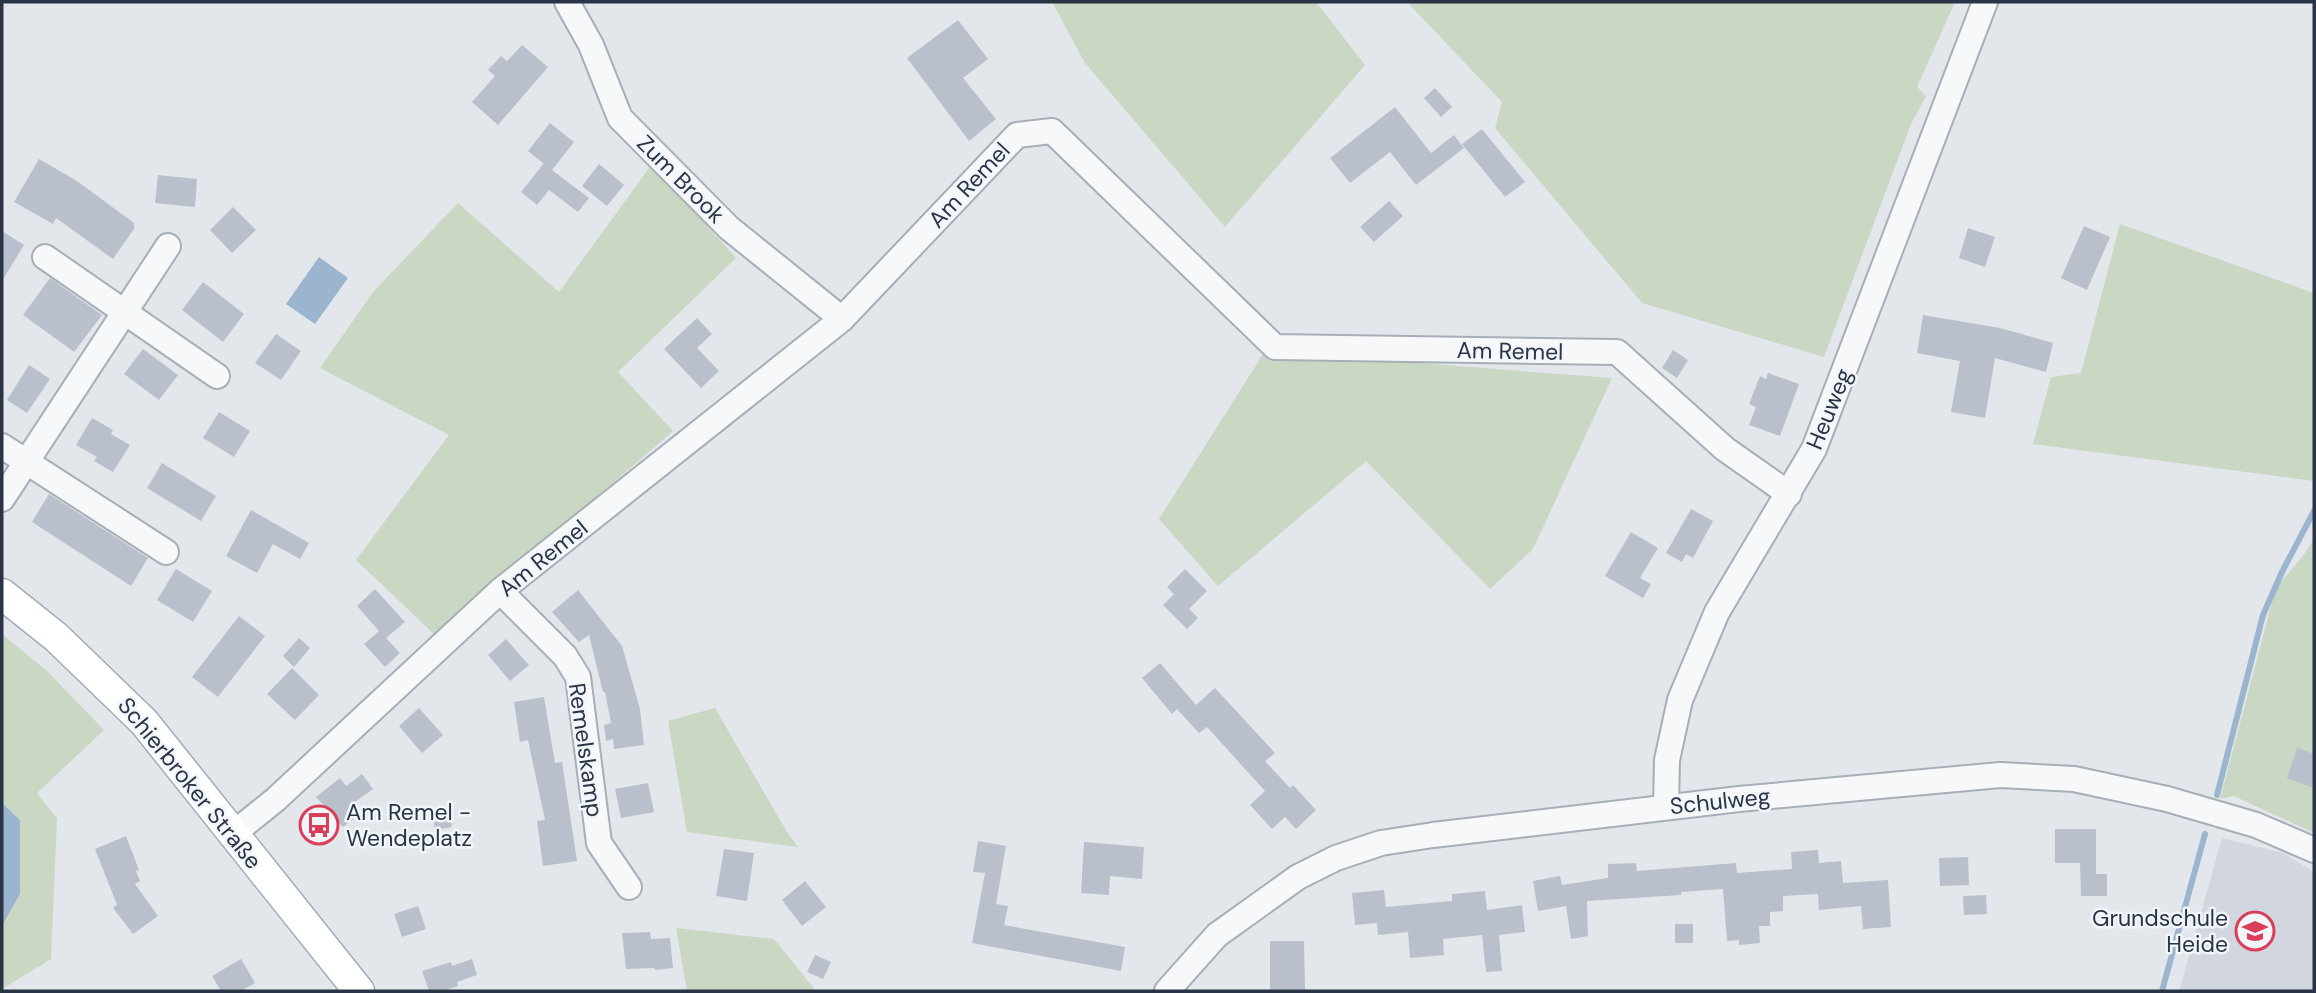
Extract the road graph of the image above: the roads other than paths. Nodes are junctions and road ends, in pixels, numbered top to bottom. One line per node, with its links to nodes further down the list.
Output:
1 (567, 2): 6 (street, Zum Brook)
2 (1985, 2): 10 (street, Heuweg)
3 (168, 246): 5 (street)
4 (45, 257): 5 (street)
5 (125, 311): 7 (street); 9 (street)
6 (842, 319): 10 (street, Am Remel); 13 (street, Am Remel)
7 (217, 376)
8 (2, 446): 9 (street)
9 (26, 462): 11 (street); 12 (street)
10 (1789, 494): 15 (street, Heuweg)
11 (2, 499)
12 (166, 552)
13 (500, 591): 16 (street, Am Remel); 18 (street, Remelskamp)
14 (2, 594): 16 (main road, Schierbroker Straße)
15 (1666, 807): 17 (street, Schulweg); 20 (street, Schulweg)
16 (234, 833): 19 (main road, Schierbroker Straße)
17 (2314, 850)
18 (629, 887)
19 (359, 991)
20 (1167, 991)

